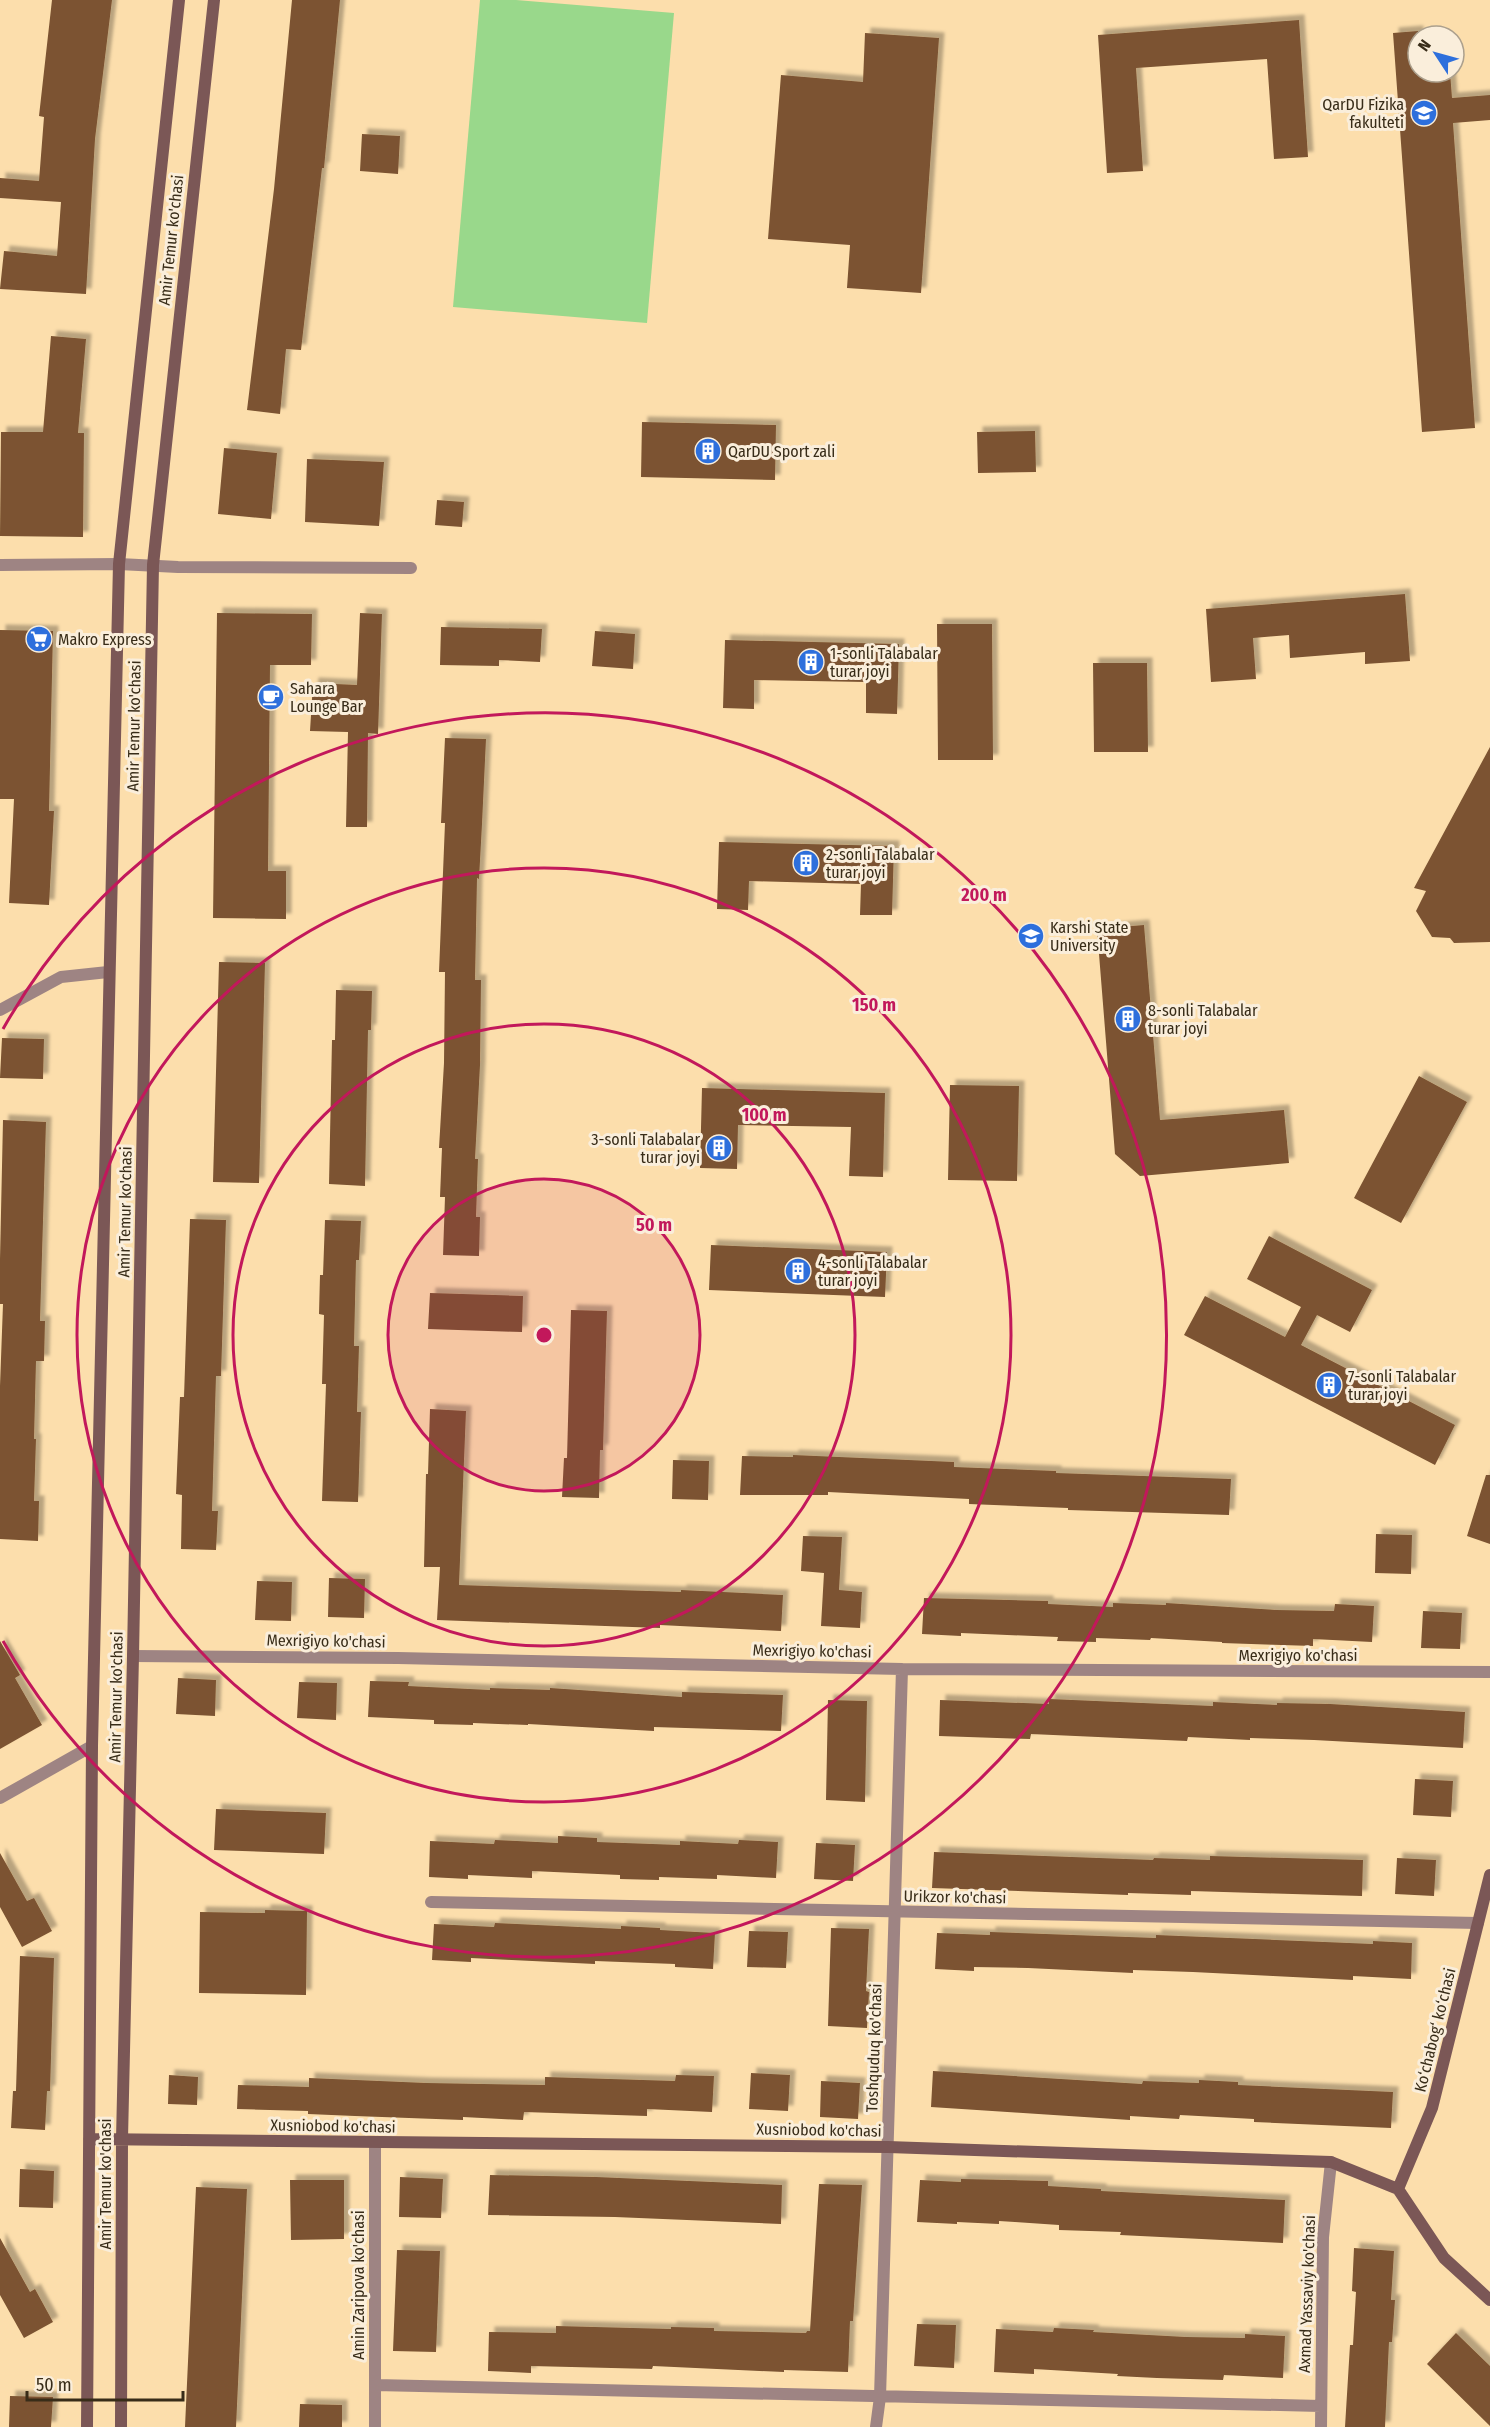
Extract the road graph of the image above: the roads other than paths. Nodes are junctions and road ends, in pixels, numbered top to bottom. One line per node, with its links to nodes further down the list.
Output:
1 (179, 0): 3 (main road, Amir Temur ko'chasi)
2 (214, 0): 5 (main road, Amir Temur ko'chasi)
3 (119, 564): 4 (street); 5 (street); 7 (main road, Amir Temur ko'chasi)
4 (0, 565)
5 (153, 565): 6 (street); 9 (main road, Amir Temur ko'chasi)
6 (411, 568)
7 (108, 972): 8 (street); 12 (main road, Amir Temur ko'chasi)
8 (0, 1010)
9 (133, 1656): 10 (street, Mexrigiyo ko'chasi); 19 (main road, Amir Temur ko'chasi)
10 (902, 1670): 11 (street, Mexrigiyo ko'chasi); 16 (street, Toshquduq ko'chasi)
11 (1490, 1672)
12 (92, 1746): 13 (street); 18 (main road, Amir Temur ko'chasi)
13 (0, 1797)
14 (1490, 1875): 17 (main road, Ko‘chabog‘ ko‘chasi)
15 (431, 1902): 16 (street, Urikzor ko'chasi)
16 (895, 1912): 17 (street, Urikzor ko'chasi); 21 (street, Toshquduq ko'chasi)
17 (1478, 1923): 23 (main road, Ko‘chabog‘ ko‘chasi)
18 (89, 2139): 19 (main road, Xusniobod ko'chasi); 28 (main road, Amir Temur ko'chasi)
19 (122, 2139): 20 (main road, Xusniobod ko'chasi); 29 (main road, Amir Temur ko'chasi)
20 (375, 2143): 21 (main road, Xusniobod ko'chasi); 25 (street, Amin Zaripova ko'chasi)
21 (888, 2147): 22 (main road, Xusniobod ko'chasi); 26 (street, Toshquduq ko'chasi)
22 (1331, 2162): 23 (main road, Xusniobod ko'chasi); 27 (street, Axmad Yassaviy ko'chasi)
23 (1398, 2189): 24 (main road)
24 (1490, 2300)
25 (375, 2385): 26 (street); 30 (street, Amin Zaripova ko'chasi)
26 (880, 2397): 27 (street); 31 (street, Toshquduq ko'chasi)
27 (1321, 2406): 32 (street, Axmad Yassaviy ko'chasi)
28 (87, 2427)
29 (121, 2427)
30 (375, 2427)
31 (876, 2427)
32 (1321, 2427)

